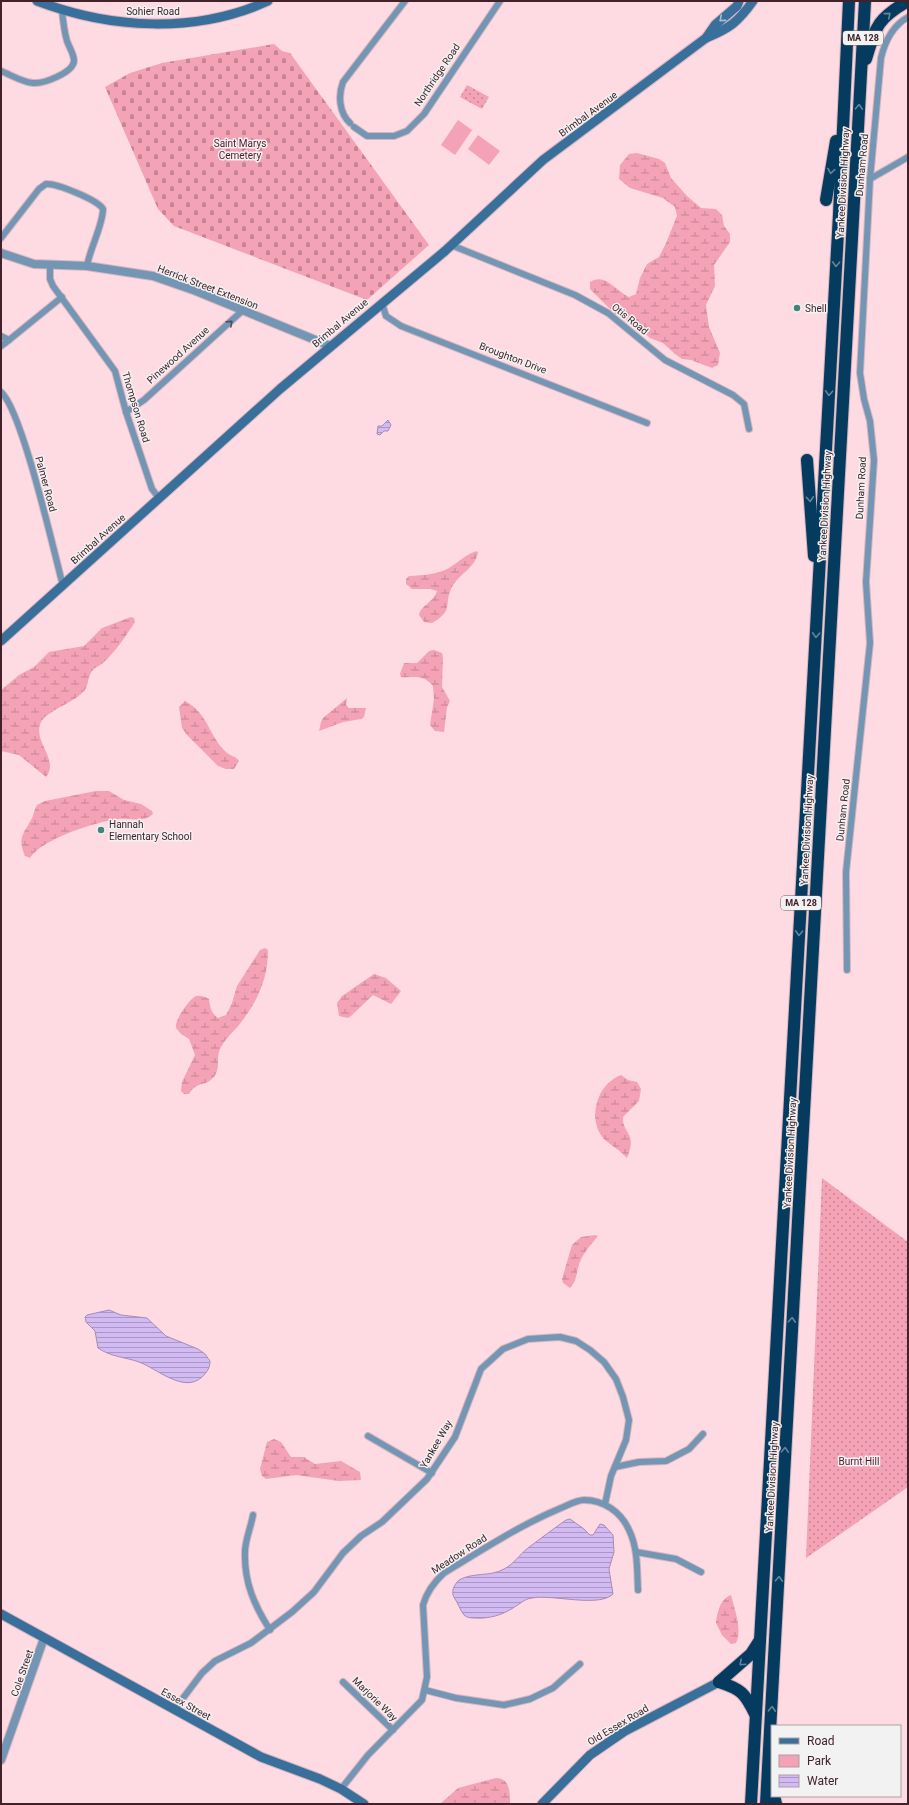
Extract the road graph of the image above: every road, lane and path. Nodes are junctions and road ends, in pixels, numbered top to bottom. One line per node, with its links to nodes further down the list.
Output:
1 (37, 1): 11 (main road, Sohier Road)
2 (268, 1): 10 (main road, Sohier Road)
3 (405, 1): 4 (street, Northridge Road)
4 (500, 1)
5 (739, 1): 13 (main road, one-way to 13)
6 (753, 1): 13 (main road)
7 (865, 1): 15 (highway, Yankee Division Highway / MA 128)
8 (908, 1): 15 (highway, one-way to 8)
9 (849, 4): 18 (highway, one-way to 18); 38 (highway, Yankee Division Highway / MA 128, one-way to 38)
10 (248, 5): 11 (main road, Sohier Road)
11 (62, 10): 14 (street)
12 (908, 17): 17 (street, Dunham Road)
13 (706, 38): 20 (main road, Brimbal Avenue)
14 (1, 71)
15 (861, 75): 60 (highway, Yankee Division Highway / MA 128, one-way to 15)
16 (908, 157): 17 (street)
17 (870, 179): 40 (street, Dunham Road)
18 (826, 200)
19 (1, 238): 23 (street)
20 (451, 245): 25 (main road, Brimbal Avenue); 34 (street, Otis Road)
21 (1, 253): 22 (street, Herrick Street Extension)
22 (50, 266): 23 (street, Herrick Street Extension); 24 (street, Thompson Road)
23 (87, 266): 26 (street, Herrick Street Extension)
24 (62, 298): 28 (street); 32 (street, Thompson Road)
25 (382, 303): 30 (main road, Brimbal Avenue); 33 (street, Broughton Drive)
26 (242, 311): 30 (street, Herrick Street Extension); 32 (street, Pinewood Avenue, one-way to 26)
27 (1, 336): 28 (street)
28 (9, 340): 29 (street)
29 (1, 346)
30 (330, 346): 36 (main road, Brimbal Avenue)
31 (1, 392): 37 (street, Palmer Road)
32 (126, 412): 36 (street, Thompson Road)
33 (647, 423)
34 (749, 429)
35 (807, 460): 38 (highway, one-way to 38)
36 (159, 498): 37 (main road, Brimbal Avenue)
37 (63, 586): 39 (main road, Brimbal Avenue)
38 (818, 608): 53 (highway, Yankee Division Highway / MA 128, one-way to 53)
39 (1, 641)
40 (847, 970)
41 (704, 1434): 43 (street)
42 (368, 1436): 44 (street)
43 (615, 1467): 44 (street, Yankee Way); 45 (street, Yankee Way)
44 (432, 1472): 51 (street, Yankee Way)
45 (605, 1504): 47 (street, Meadow Road); 57 (street, Meadow Road)
46 (253, 1515): 51 (street)
47 (636, 1552): 48 (street); 49 (street, Meadow Road)
48 (701, 1572)
49 (638, 1590)
50 (1, 1614): 52 (main road, Essex Street)
51 (270, 1630): 58 (street, Yankee Way)
52 (44, 1638): 58 (main road, Essex Street); 63 (street, Cole Street)
53 (760, 1639): 56 (highway, one-way to 56); 59 (highway, Yankee Division Highway / MA 128)
54 (580, 1664): 57 (street)
55 (343, 1682): 62 (street, Marjorie Way)
56 (719, 1682): 59 (highway); 68 (main road, Old Essex Road)
57 (425, 1690): 62 (street, Meadow Road)
58 (174, 1710): 66 (main road, Essex Street)
59 (756, 1716): 69 (highway, Yankee Division Highway / MA 128)
60 (771, 1725)
61 (771, 1727): 64 (highway, Yankee Division Highway / MA 128, one-way to 61)
62 (393, 1730): 66 (street, Meadow Road)
63 (1, 1760)
64 (769, 1764): 65 (highway); 70 (highway, Yankee Division Highway / MA 128)
65 (771, 1780)
66 (342, 1789): 67 (main road, Essex Street)
67 (362, 1803)
68 (542, 1804)
69 (751, 1804)
70 (766, 1804)

